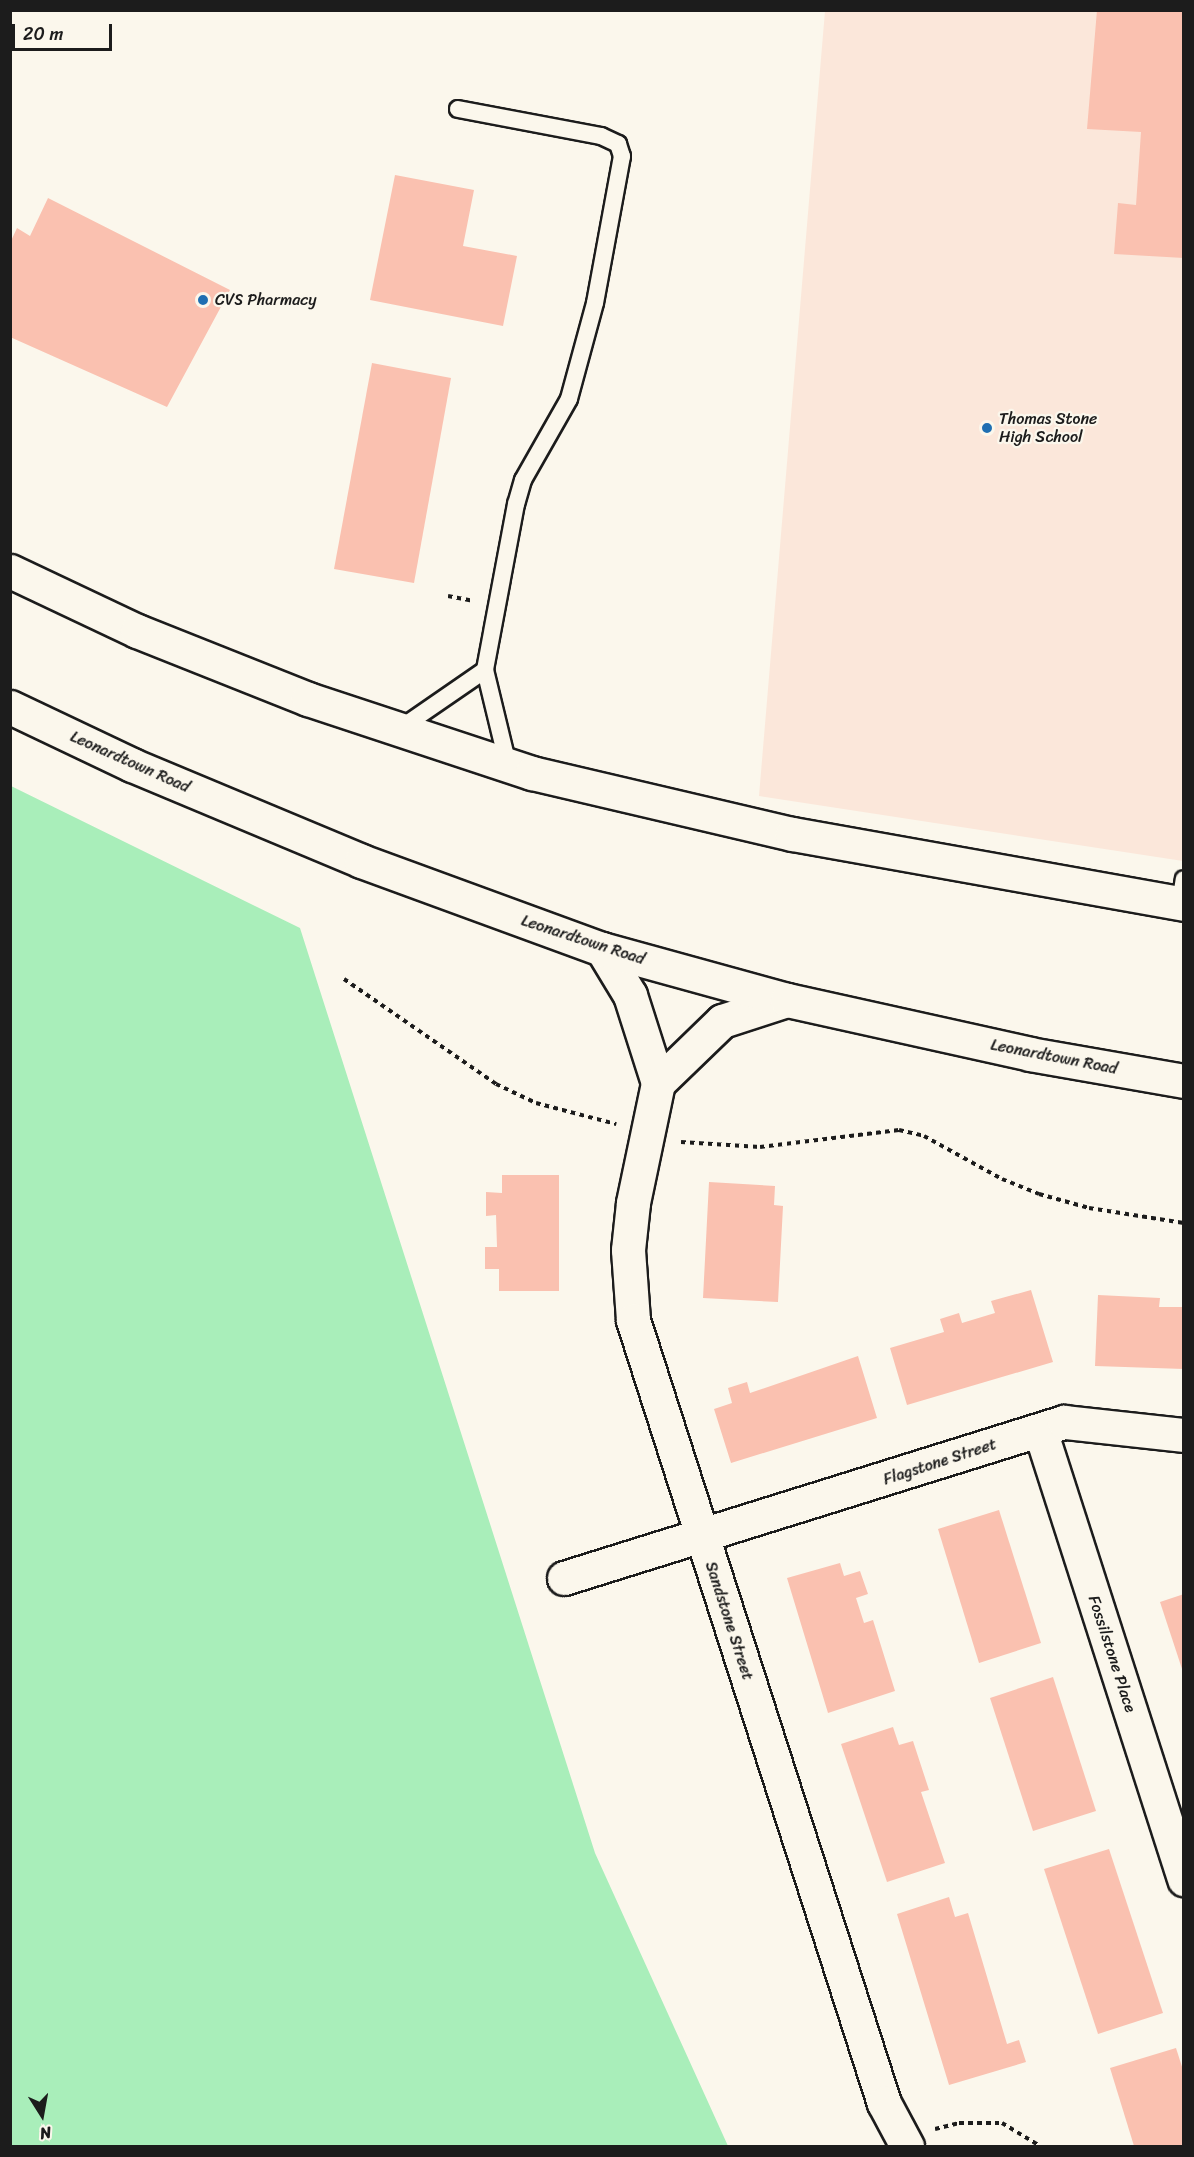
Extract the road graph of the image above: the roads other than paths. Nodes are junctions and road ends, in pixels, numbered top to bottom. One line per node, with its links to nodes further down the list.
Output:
1 (458, 109): 3 (lane)
2 (10, 571): 5 (main road)
3 (485, 670): 5 (lane); 6 (lane)
4 (10, 707): 8 (main road, Leonardtown Road)
5 (398, 730): 6 (main road)
6 (508, 765): 7 (main road)
7 (1182, 895)
8 (602, 949): 9 (main road, Leonardtown Road); 11 (main road)
9 (787, 1000): 10 (main road, Leonardtown Road); 11 (main road)
10 (1184, 1081)
11 (658, 1083): 14 (main road, Sandstone Street)
12 (1040, 1430): 13 (main road, Flagstone Street); 14 (main road, Flagstone Street); 16 (main road, Fossilstone Place)
13 (1184, 1435)
14 (702, 1538): 15 (main road, Flagstone Street); 17 (main road, Sandstone Street)
15 (564, 1578)
16 (1184, 1879)
17 (918, 2138)

